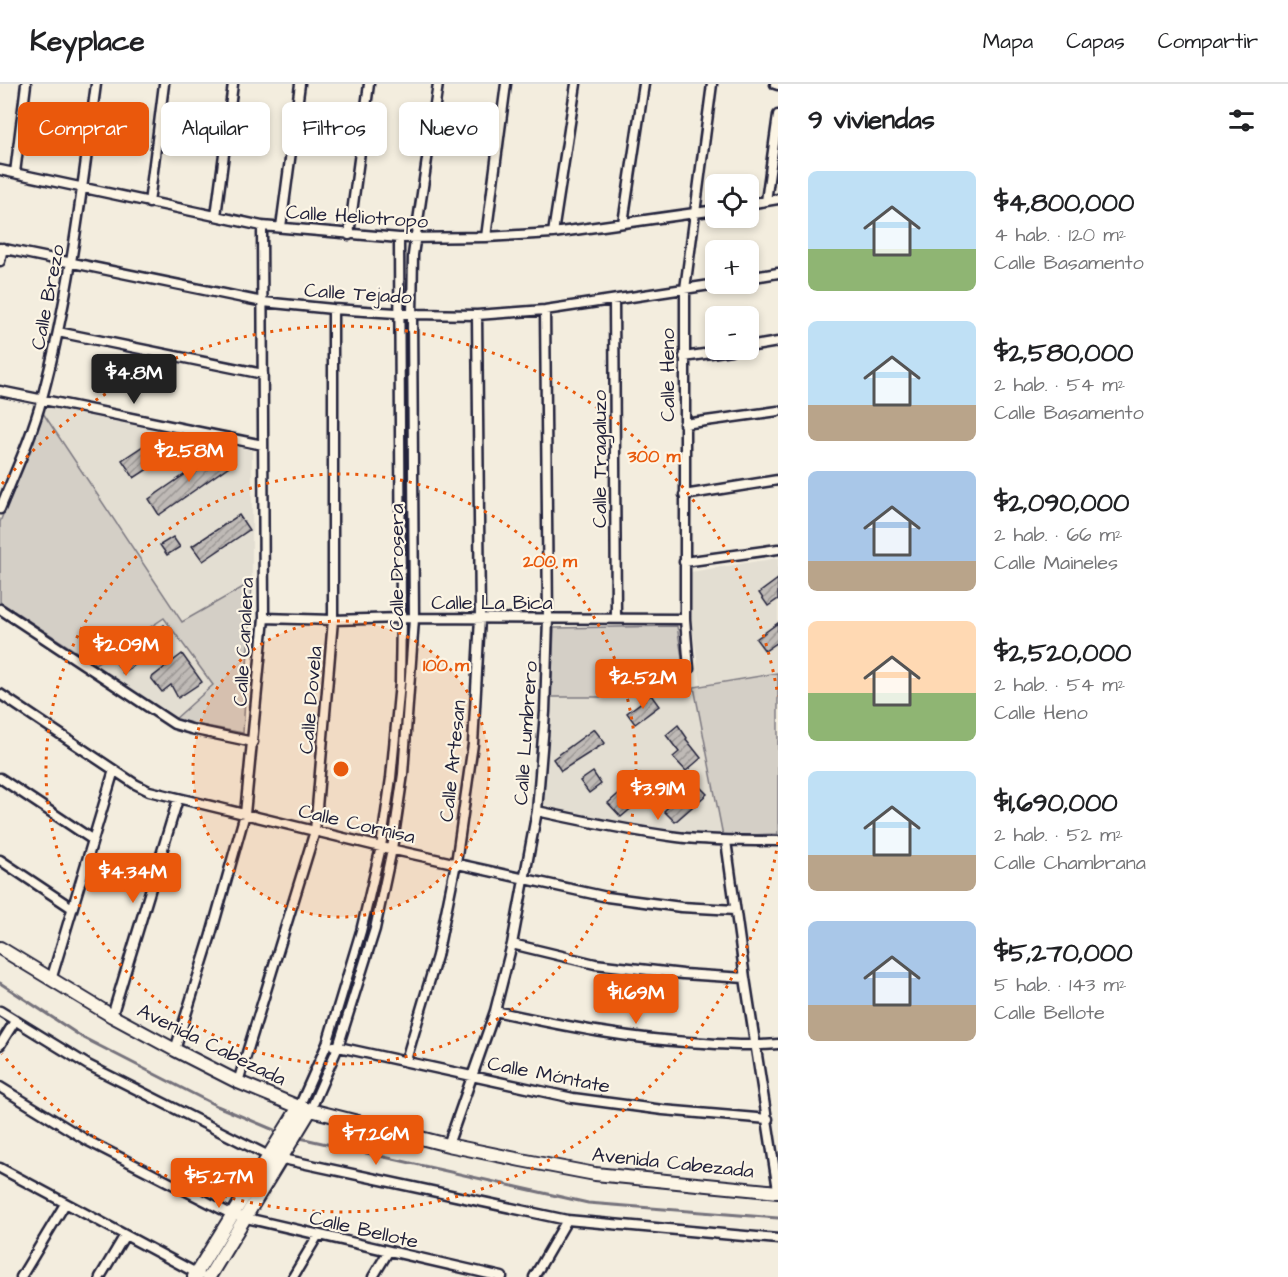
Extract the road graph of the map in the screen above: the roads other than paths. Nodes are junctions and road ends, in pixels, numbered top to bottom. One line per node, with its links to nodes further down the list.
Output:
1 (26, 84): 14 (street)
2 (96, 84): 15 (street, Calle Brezo)
3 (164, 84): 19 (street)
4 (233, 84): 22 (street)
5 (300, 84): 25 (street)
6 (369, 84): 27 (street)
7 (438, 84): 28 (street, Calle Drosera)
8 (506, 84): 29 (street)
9 (576, 84): 26 (street)
10 (644, 84): 23 (street)
11 (712, 84): 21 (street, Calle Heno)
12 (778, 115): 17 (street)
13 (0, 170): 14 (street, Calle Heliotropo)
14 (15, 173): 15 (street, Calle Heliotropo)
15 (82, 188): 19 (street, Calle Heliotropo); 33 (street, Calle Brezo)
16 (778, 199): 17 (street)
17 (766, 201): 18 (street)
18 (759, 202)
19 (149, 203): 22 (street, Calle Heliotropo)
20 (705, 212): 21 (street, Calle Heliotropo)
21 (694, 214): 23 (street, Calle Heliotropo); 37 (street, Calle Heno)
22 (216, 216): 24 (street, Calle Heliotropo)
23 (623, 223): 26 (street, Calle Heliotropo)
24 (262, 226): 25 (street, Calle Heliotropo); 39 (street, Calle Canalera)
25 (281, 227): 27 (street, Calle Heliotropo)
26 (553, 233): 29 (street, Calle Heliotropo)
27 (349, 235): 30 (street, Calle Heliotropo)
28 (415, 237): 29 (street, Calle Heliotropo); 30 (street, Calle Heliotropo); 43 (street, Calle Drosera)
29 (486, 237)
30 (399, 238): 42 (street, Calle Drosera)
31 (1, 248): 32 (street); 33 (street, Calle Tejado)
32 (0, 261)
33 (72, 263): 39 (street, Calle Tejado); 45 (street, Calle Brezo)
34 (778, 273): 35 (street)
35 (759, 276)
36 (705, 286): 37 (street, Calle Tejado)
37 (685, 289): 38 (street, Calle Tejado); 49 (street, Calle Heno)
38 (614, 300): 41 (street, Calle Tejado); 66 (street, Calle Tragaluzo)
39 (263, 302): 40 (street, Calle Tejado); 50 (street, Calle Canalera)
40 (333, 309): 42 (street, Calle Tejado); 68 (street, Calle Dovela)
41 (545, 310): 44 (street, Calle Tejado); 65 (street, Calle Lumbrero)
42 (399, 312): 43 (street, Calle Tejado); 63 (street, Calle Drosera)
43 (412, 314): 44 (street, Calle Tejado); 67 (street, Calle Drosera)
44 (477, 315): 64 (street, Calle Artesan)
45 (58, 332): 50 (street); 52 (street, Calle Brezo)
46 (778, 342): 47 (street)
47 (759, 345)
48 (705, 354): 49 (street)
49 (684, 357): 54 (street, Calle Heno)
50 (264, 374): 55 (street, Calle Canalera)
51 (0, 391): 52 (street)
52 (42, 399): 55 (street); 58 (street, Calle Brezo)
53 (778, 411): 54 (street)
54 (684, 424): 57 (street, Calle Heno)
55 (263, 445): 62 (street, Calle Canalera)
56 (778, 480): 57 (street)
57 (684, 495): 60 (street, Calle Heno)
58 (0, 509)
59 (778, 549): 60 (street)
60 (684, 562): 69 (street, Calle Heno)
61 (0, 609): 72 (street)
62 (264, 618): 68 (street, Calle La Bica); 72 (street, Calle Canalera)
63 (401, 618): 67 (street, Calle La Bica); 68 (street, Calle La Bica); 82 (street, Calle Drosera)
64 (480, 618): 65 (street, Calle La Bica); 67 (street, Calle La Bica); 85 (street, Calle Artesan)
65 (548, 618): 66 (street, Calle La Bica); 76 (street, Calle Lumbrero)
66 (616, 618): 69 (street, Calle La Bica)
67 (414, 619): 83 (street, Calle Drosera)
68 (333, 620): 78 (street, Calle Dovela)
69 (685, 620): 70 (street, Calle Heno)
70 (689, 669)
71 (0, 694): 73 (street, Calle Cornisa)
72 (253, 742): 77 (street, Calle Canalera)
73 (114, 770): 75 (street, Calle Cornisa); 79 (street)
74 (0, 778): 79 (street)
75 (178, 800): 77 (street, Calle Cornisa); 95 (street)
76 (537, 811): 80 (street); 86 (street, Calle Lumbrero)
77 (245, 814): 78 (street, Calle Cornisa); 102 (street, Calle Canalera)
78 (315, 831): 82 (street, Calle Cornisa); 105 (street, Calle Dovela)
79 (93, 840): 87 (street)
80 (726, 841): 81 (street); 88 (street)
81 (778, 841)
82 (381, 847): 83 (street, Calle Cornisa); 97 (street, Calle Drosera)
83 (392, 849): 85 (street, Calle Cornisa); 101 (street, Calle Drosera)
84 (0, 860): 87 (street)
85 (456, 863): 86 (street, Calle Cornisa); 103 (street, Calle Artesan)
86 (526, 879): 88 (street, Calle Cornisa); 89 (street, Calle Lumbrero)
87 (72, 908): 92 (street)
88 (735, 910): 91 (street)
89 (512, 944): 91 (street); 94 (street, Calle Lumbrero)
90 (0, 948): 92 (main road, Avenida Cabezada)
91 (744, 978): 100 (street)
92 (51, 980): 95 (main road, Avenida Cabezada)
93 (0, 1011): 96 (street)
94 (495, 1011): 100 (street); 104 (street, Calle Lumbrero)
95 (112, 1016): 102 (main road, Avenida Cabezada)
96 (15, 1021): 99 (street); 110 (street)
97 (327, 1044): 101 (street, Calle Móntate); 107 (street, Calle Drosera)
98 (778, 1044): 100 (street)
99 (0, 1045)
100 (755, 1046): 108 (street)
101 (338, 1047): 103 (street, Calle Móntate); 107 (street, Calle Drosera)
102 (175, 1050): 105 (main road, Avenida Cabezada)
103 (406, 1060): 104 (street, Calle Móntate)
104 (472, 1077): 108 (street, Calle Móntate); 109 (street, Calle Lumbrero)
105 (238, 1082): 107 (main road, Avenida Cabezada)
106 (0, 1088): 114 (street, Calle Bellote)
107 (305, 1108): 109 (main road, Avenida Cabezada); 110 (main road)
108 (768, 1119): 112 (street)
109 (448, 1144): 112 (main road, Avenida Cabezada)
110 (275, 1158): 114 (main road); 115 (street)
111 (1, 1173): 113 (street)
112 (778, 1191)
113 (65, 1204): 116 (street); 122 (street)
114 (239, 1217): 117 (street, Calle Bellote); 121 (main road); 124 (main road)
115 (567, 1220): 118 (street); 129 (street)
116 (125, 1235): 121 (street); 123 (street)
117 (318, 1235): 119 (street, Calle Bellote); 125 (street)
118 (778, 1239)
119 (388, 1252): 120 (street, Calle Bellote); 126 (street)
120 (460, 1268): 127 (street); 128 (street, Calle Bellote)
121 (198, 1276)
122 (21, 1277)
123 (100, 1277)
124 (209, 1277)
125 (293, 1277)
126 (373, 1277)
127 (454, 1277)
128 (502, 1277)
129 (534, 1277)

